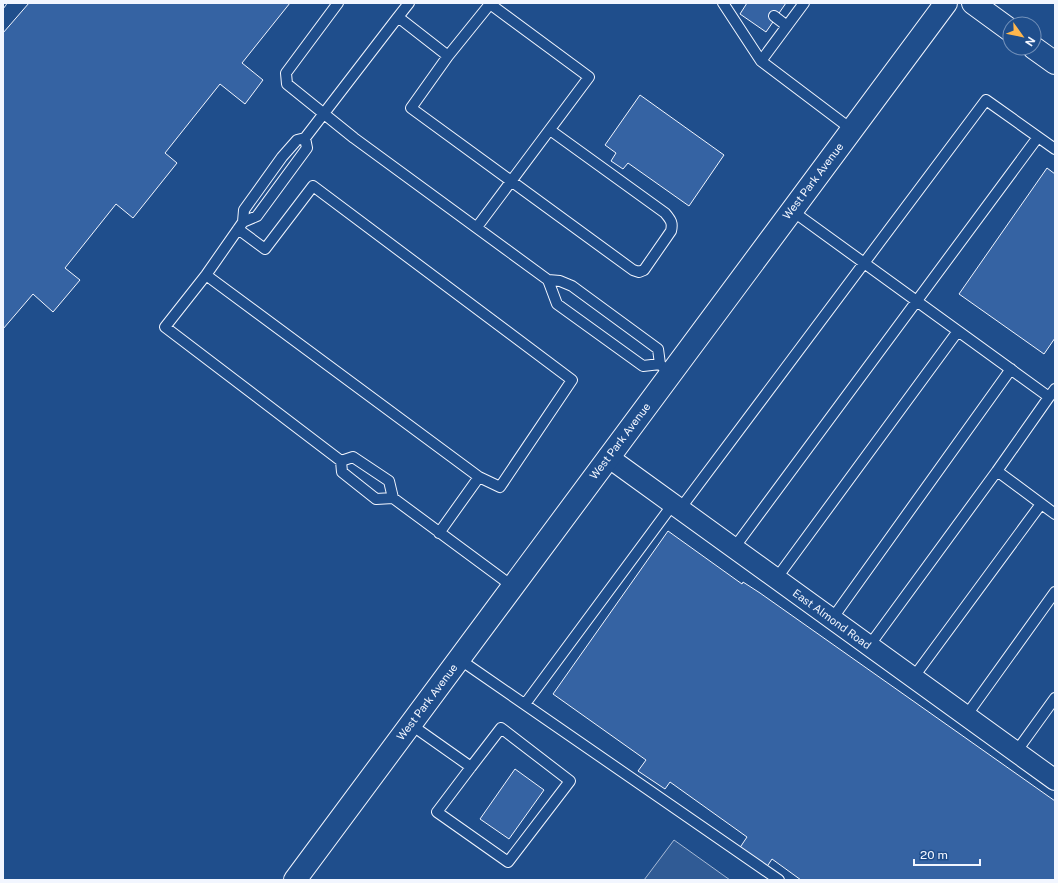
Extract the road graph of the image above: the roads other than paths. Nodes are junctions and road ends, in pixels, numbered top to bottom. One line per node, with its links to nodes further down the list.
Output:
1 (338, 3): 15 (lane)
2 (409, 3): 8 (lane)
3 (723, 3): 13 (lane)
4 (804, 3): 10 (lane)
5 (946, 3): 16 (main road, West Park Avenue)
6 (973, 3): 9 (main road)
7 (774, 16): 10 (lane)
8 (398, 17): 12 (lane); 15 (lane)
9 (1002, 24)
10 (787, 26): 13 (lane)
11 (1042, 54): 14 (main road)
12 (448, 56): 17 (lane); 21 (lane)
13 (761, 61): 16 (lane)
14 (1055, 63)
15 (324, 113): 19 (lane); 24 (lane)
16 (851, 129): 22 (main road, West Park Avenue)
17 (550, 130): 21 (lane); 21 (lane)
18 (1038, 137): 20 (lane); 25 (lane); 28 (lane)
19 (305, 138): 23 (lane); 23 (lane)
20 (1055, 149)
21 (512, 180): 24 (lane)
22 (792, 210): 25 (lane); 30 (main road, West Park Avenue)
23 (241, 226): 26 (lane); 36 (lane)
24 (477, 227): 27 (lane)
25 (865, 263): 28 (lane); 39 (lane)
26 (206, 275): 34 (lane); 36 (lane)
27 (548, 280): 30 (lane); 30 (lane)
28 (917, 301): 29 (lane); 42 (lane)
29 (958, 331): 31 (lane); 43 (lane)
30 (665, 369): 33 (main road, West Park Avenue)
31 (1011, 369): 32 (lane); 46 (lane)
32 (1052, 393): 35 (lane)
33 (608, 457): 39 (street, East Almond Road); 44 (main road, West Park Avenue)
34 (341, 461): 37 (lane); 37 (lane)
35 (997, 470): 38 (lane); 47 (lane)
36 (479, 477): 41 (lane)
37 (393, 498): 41 (lane)
38 (1041, 504): 40 (lane); 49 (lane)
39 (677, 507): 42 (street, East Almond Road); 51 (lane)
40 (1055, 514)
41 (439, 533): 44 (lane)
42 (734, 548): 43 (street, East Almond Road)
43 (776, 579): 46 (street, East Almond Road)
44 (512, 586): 48 (main road, West Park Avenue)
45 (1055, 592): 52 (lane)
46 (832, 619): 47 (street, East Almond Road)
47 (870, 646): 49 (street, East Almond Road)
48 (459, 659): 51 (lane); 53 (main road, West Park Avenue)
49 (914, 678): 52 (street, East Almond Road)
50 (1055, 698): 54 (lane)
51 (525, 704): 58 (lane)
52 (966, 716): 54 (street, East Almond Road)
53 (410, 724): 55 (lane); 57 (main road, West Park Avenue)
54 (1016, 752): 56 (street, East Almond Road)
55 (471, 767): 55 (lane)
56 (1055, 780)
57 (295, 880)
58 (779, 880)

